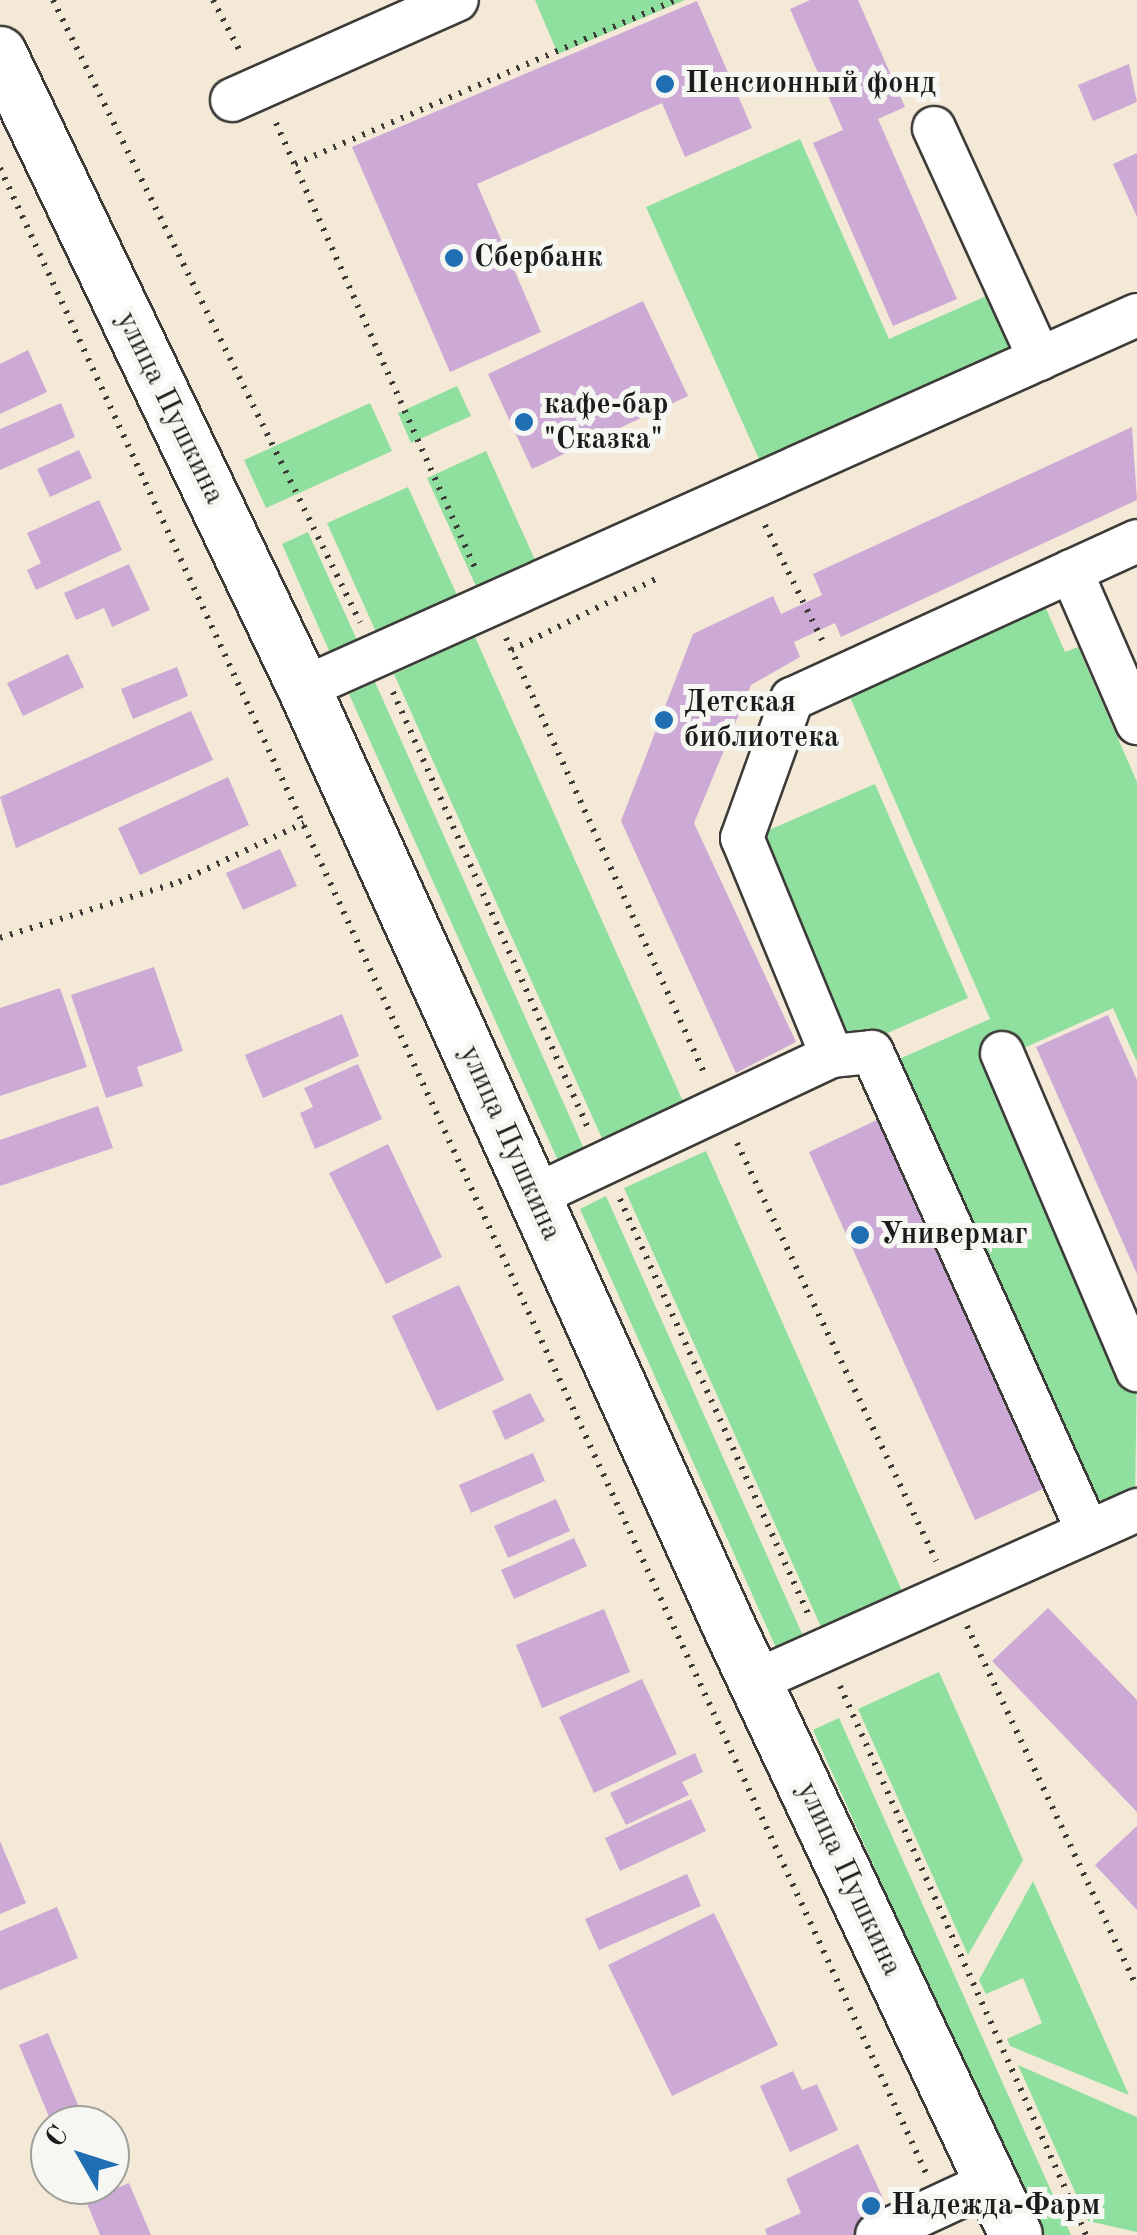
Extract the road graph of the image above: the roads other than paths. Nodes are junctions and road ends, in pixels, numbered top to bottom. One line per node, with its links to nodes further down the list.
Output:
1 (458, 0): 3 (street)
2 (3, 67): 9 (main road, улица Пушкина)
3 (245, 93)
4 (934, 128): 6 (street)
5 (1137, 316): 6 (street)
6 (1040, 359): 9 (street)
7 (1137, 541): 8 (street)
8 (1071, 571): 10 (street); 12 (street)
9 (304, 688): 13 (main road, улица Пушкина)
10 (1137, 724)
11 (1002, 1053): 14 (street)
12 (832, 1056): 13 (street); 16 (street)
13 (534, 1196): 17 (main road, улица Пушкина)
14 (1137, 1370)
15 (1137, 1510): 16 (street)
16 (1088, 1532): 17 (street)
17 (755, 1681): 18 (main road, улица Пушкина)
18 (991, 2182): 19 (street); 20 (main road, улица Пушкина)
19 (877, 2235)
20 (1016, 2235)

